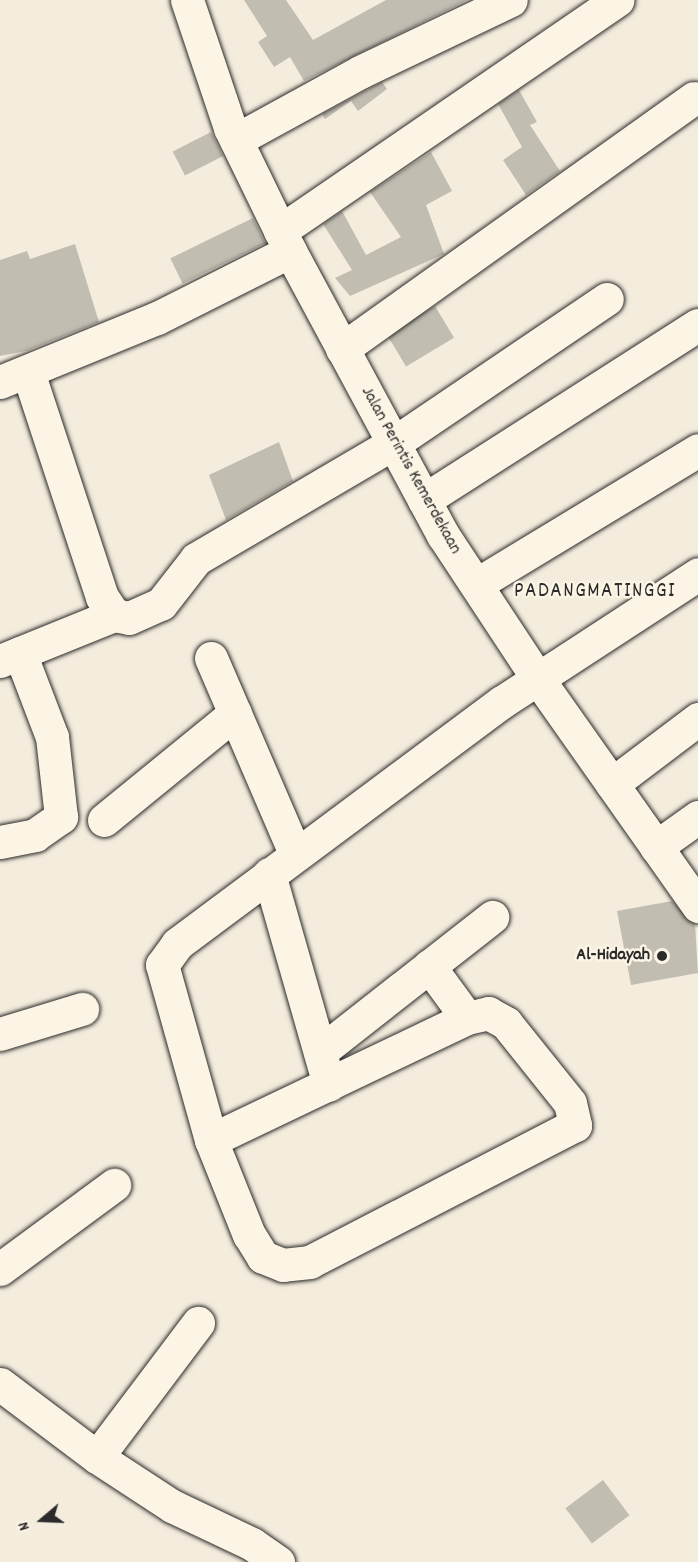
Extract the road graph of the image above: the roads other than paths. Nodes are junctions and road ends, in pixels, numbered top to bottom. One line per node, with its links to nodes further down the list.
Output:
1 (187, 0): 5 (street, Jalan Perintis Kemerdekaan)
2 (512, 0): 5 (street)
3 (617, 0): 6 (street)
4 (694, 98): 9 (street)
5 (236, 140): 6 (street, Jalan Perintis Kemerdekaan)
6 (285, 241): 9 (street, Jalan Perintis Kemerdekaan); 10 (street)
7 (606, 299): 11 (street)
8 (698, 325): 13 (street)
9 (342, 349): 11 (street, Jalan Perintis Kemerdekaan)
10 (14, 377): 16 (street)
11 (394, 443): 13 (street, Jalan Perintis Kemerdekaan); 16 (street)
12 (698, 450): 15 (street)
13 (424, 500): 15 (street, Jalan Perintis Kemerdekaan)
14 (698, 574): 19 (street)
15 (477, 584): 19 (street, Jalan Perintis Kemerdekaan)
16 (114, 615): 17 (street)
17 (10, 657): 25 (street)
18 (211, 658): 20 (street)
19 (538, 679): 22 (street, Jalan Perintis Kemerdekaan); 27 (street)
20 (235, 713): 24 (street); 27 (street)
21 (698, 719): 22 (street)
22 (612, 784): 26 (street, Jalan Perintis Kemerdekaan)
23 (698, 817): 26 (street)
24 (104, 820)
25 (0, 842)
26 (656, 848): 29 (street, Jalan Perintis Kemerdekaan)
27 (295, 853): 28 (street)
28 (269, 874): 35 (street); 37 (street)
29 (698, 906)
30 (492, 917): 31 (street)
31 (429, 966): 33 (street); 35 (street)
32 (82, 1009): 34 (street)
33 (466, 1018): 36 (street); 37 (street)
34 (0, 1034)
35 (320, 1052): 36 (street)
36 (329, 1085): 37 (street)
37 (211, 1140)
38 (114, 1185): 39 (street)
39 (0, 1269)
40 (198, 1323): 42 (street)
41 (3, 1390): 42 (street)
42 (97, 1457): 43 (street)
43 (278, 1562)

